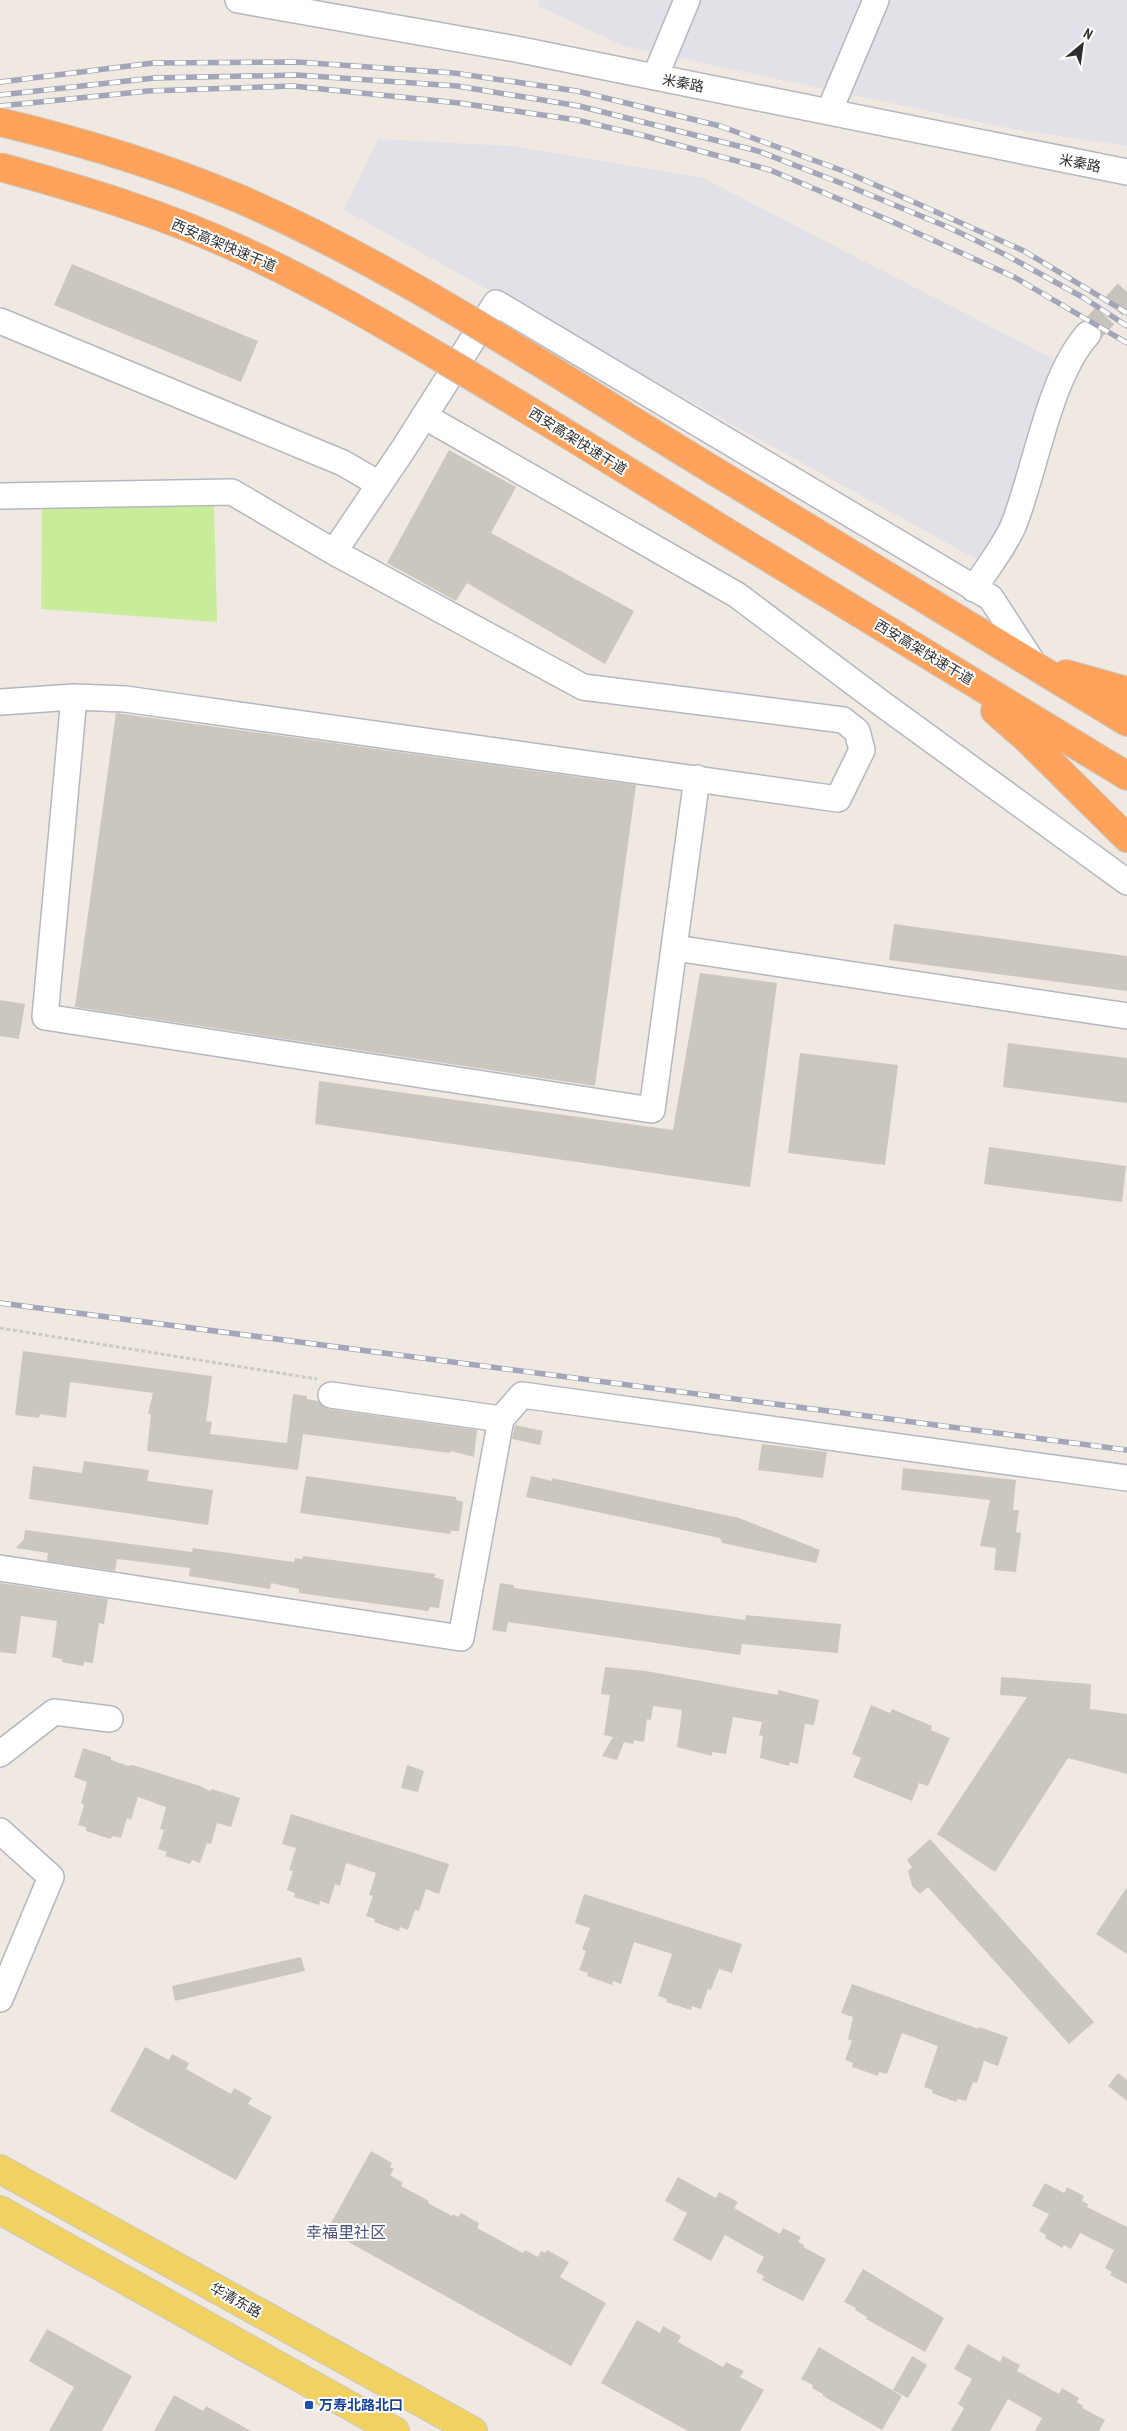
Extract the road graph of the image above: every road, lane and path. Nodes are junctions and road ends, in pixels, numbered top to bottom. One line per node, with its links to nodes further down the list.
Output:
1 (238, 0): 4 (street, 米秦路)
2 (687, 0): 5 (street)
3 (876, 0): 6 (street)
4 (265, 2): 5 (street, 米秦路)
5 (655, 77): 6 (street, 米秦路)
6 (829, 112): 9 (street, 米秦路)
7 (0, 122): 18 (highway, bridge)
8 (0, 168): 17 (highway, 西安高架快速干道, bridge)
9 (1127, 172)
10 (0, 321): 13 (street)
11 (1084, 339): 16 (street)
12 (424, 416): 13 (street); 16 (street); 26 (street)
13 (379, 484): 15 (street)
14 (0, 496): 15 (street)
15 (334, 552): 24 (street)
16 (974, 589): 18 (street)
17 (942, 663): 23 (highway, 西安高架快速干道); 25 (highway)
18 (1035, 666): 19 (highway); 22 (highway)
19 (1127, 691)
20 (74, 698): 21 (street); 24 (street); 27 (street)
21 (0, 702)
22 (1127, 722)
23 (1127, 776)
24 (697, 778): 27 (street)
25 (1127, 838)
26 (1127, 882)
27 (675, 948): 28 (street)
28 (1127, 1016)
29 (0, 1328): 30 (path)
30 (331, 1395): 31 (street)
31 (501, 1420): 32 (street); 33 (street)
32 (1127, 1478)
33 (0, 1568)
34 (110, 1719): 35 (street)
35 (0, 1754)
36 (0, 1831): 37 (street)
37 (0, 1999)
38 (0, 2169): 41 (main road, 华清东路)
39 (0, 2210): 40 (main road)
40 (395, 2431)
41 (473, 2431)

